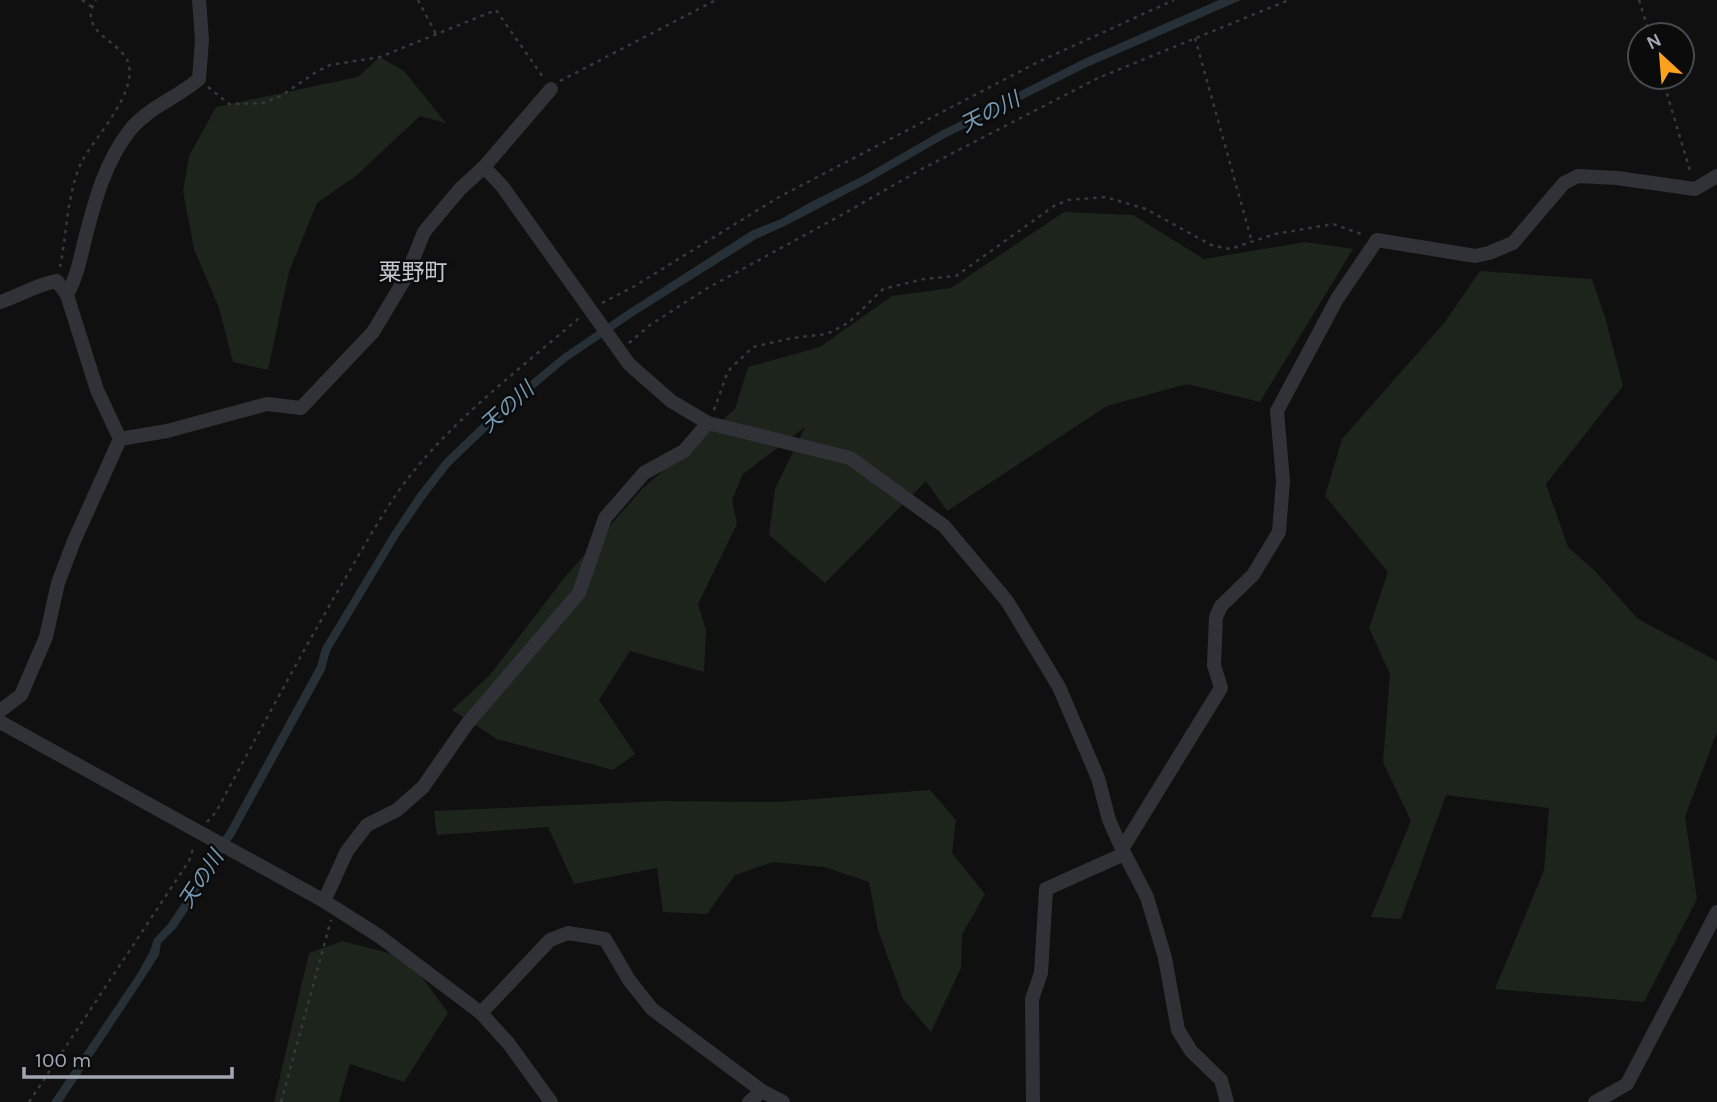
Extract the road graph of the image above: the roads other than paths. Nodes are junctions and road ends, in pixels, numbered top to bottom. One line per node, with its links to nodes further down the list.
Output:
1 (199, 0): 5 (street)
2 (551, 89): 3 (street)
3 (484, 167): 7 (street); 8 (street)
4 (1717, 176): 11 (street)
5 (67, 295): 6 (street); 8 (street)
6 (0, 302)
7 (708, 423): 11 (street); 12 (street)
8 (120, 439): 9 (street)
9 (0, 711)
10 (0, 722): 12 (street)
11 (1123, 851): 19 (street); 20 (street)
12 (329, 904): 14 (street)
13 (1717, 912): 21 (street)
14 (481, 1013): 15 (street); 16 (street)
15 (762, 1091): 17 (street); 18 (street)
16 (551, 1102)
17 (750, 1102)
18 (783, 1102)
19 (1032, 1102)
20 (1227, 1102)
21 (1595, 1102)

